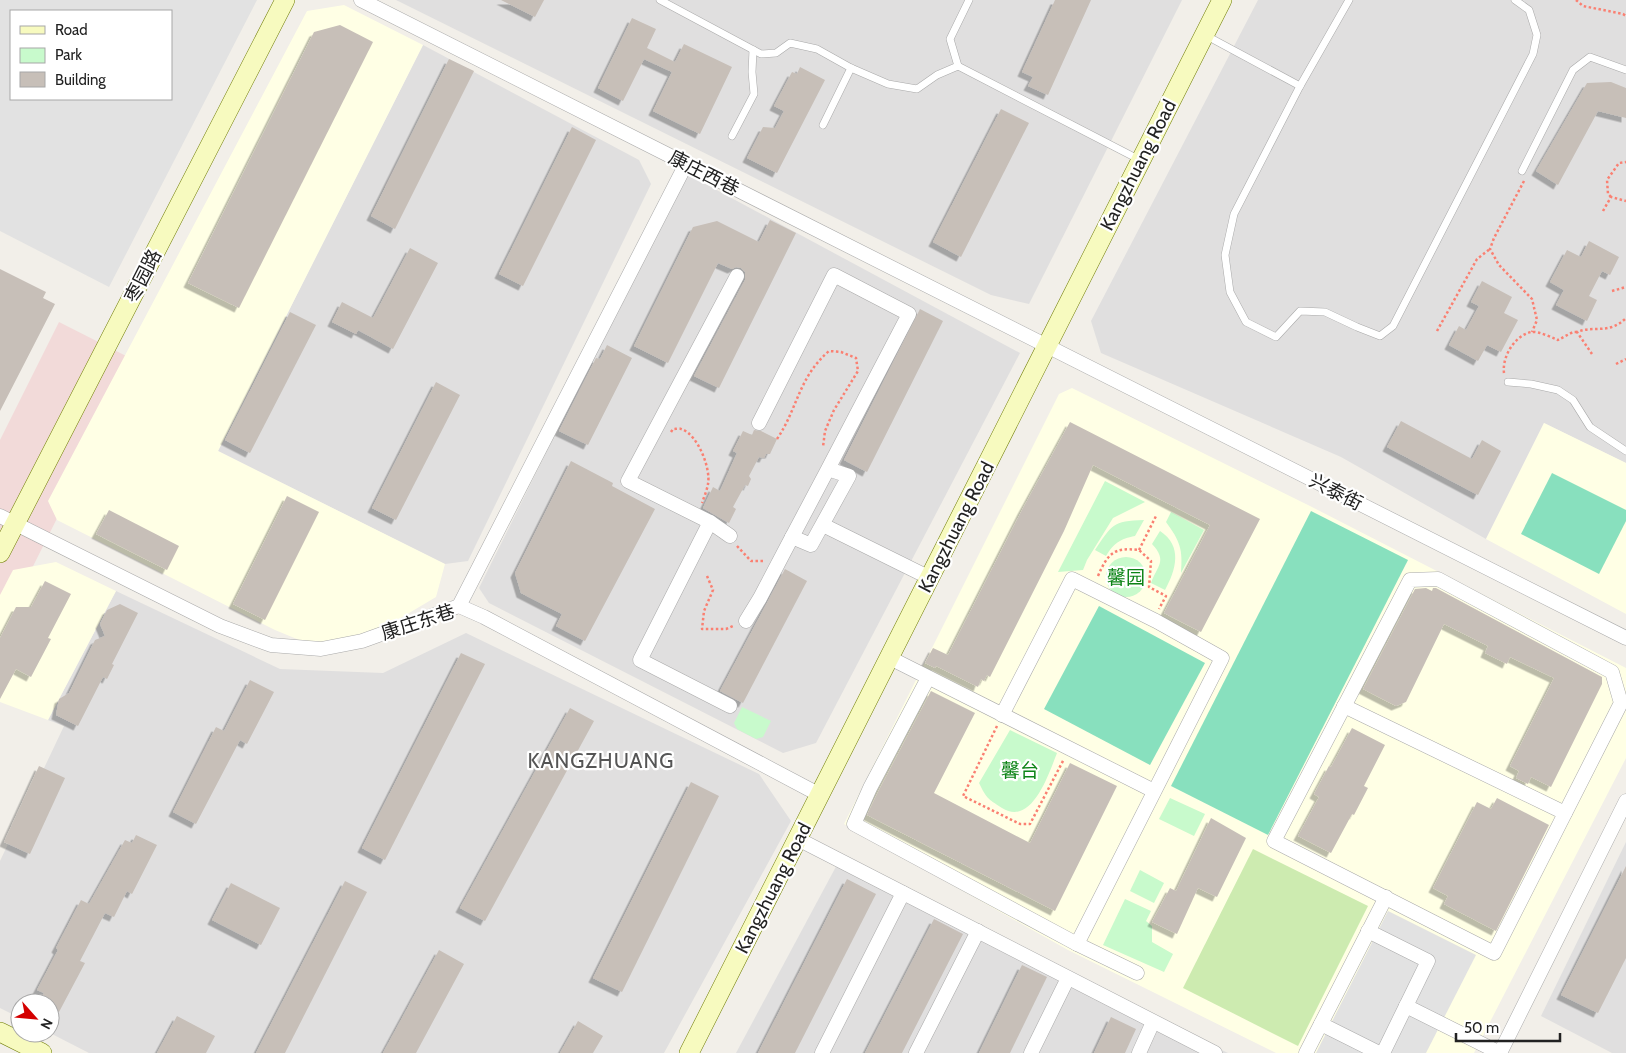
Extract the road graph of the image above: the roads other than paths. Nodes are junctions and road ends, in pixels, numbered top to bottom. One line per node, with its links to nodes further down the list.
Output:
1 (285, 0): 25 (street, 枣园路)
2 (361, 0): 17 (street, 康庄西巷)
3 (660, 0): 9 (lane)
4 (969, 0): 10 (lane)
5 (1222, 0): 8 (street, Kangzhuang Road)
6 (1349, 0): 13 (lane)
7 (1515, 0): 13 (lane)
8 (1204, 35): 13 (lane); 16 (street, Kangzhuang Road)
9 (753, 50): 11 (lane); 15 (lane)
10 (958, 66): 11 (lane); 16 (lane)
11 (851, 68): 14 (lane)
12 (1626, 70): 18 (lane)
13 (1300, 86)
14 (823, 125)
15 (732, 136)
16 (1140, 161): 20 (street, Kangzhuang Road)
17 (686, 164): 20 (street, 康庄西巷); 32 (street)
18 (1524, 174)
19 (737, 276): 26 (street)
20 (1047, 346): 31 (street, Kangzhuang Road); 34 (street, 兴泰街)
21 (1508, 382): 23 (lane)
22 (759, 423): 24 (street)
23 (1626, 451)
24 (828, 469): 27 (street); 29 (street)
25 (8, 520): 30 (street, 枣园路); 32 (street, 康庄东巷)
26 (710, 522): 28 (street); 37 (street)
27 (823, 525): 29 (street); 31 (street)
28 (730, 536)
29 (792, 537): 33 (street)
30 (0, 553)
31 (930, 578): 35 (street, Kangzhuang Road)
32 (459, 606): 41 (street, 康庄东巷)
33 (746, 621)
34 (1626, 638)
35 (890, 658): 36 (street); 41 (street, Kangzhuang Road)
36 (928, 678): 39 (street); 49 (street)
37 (730, 706)
38 (1344, 706): 43 (street); 43 (street); 46 (street)
39 (1002, 715): 40 (street); 40 (street)
40 (1154, 791): 49 (street)
41 (820, 795): 44 (street, Kangzhuang Road)
42 (1626, 801): 52 (street)
43 (1565, 813): 46 (street)
44 (798, 839): 45 (street); 57 (street, Kangzhuang Road)
45 (903, 893): 47 (street); 58 (street)
46 (1386, 897): 48 (street)
47 (978, 931): 51 (street); 59 (street)
48 (1368, 931): 52 (street); 54 (street)
49 (1077, 944): 50 (street)
50 (1137, 974)
51 (1068, 978): 53 (street); 60 (street)
52 (1406, 1006): 64 (street)
53 (1154, 1022): 61 (street); 62 (street)
54 (1321, 1024): 63 (street); 64 (street)
55 (0, 1032): 56 (street)
56 (42, 1053)
57 (689, 1053)
58 (822, 1053)
59 (916, 1053)
60 (1031, 1053)
61 (1139, 1053)
62 (1214, 1053)
63 (1306, 1053)
64 (1381, 1053)

